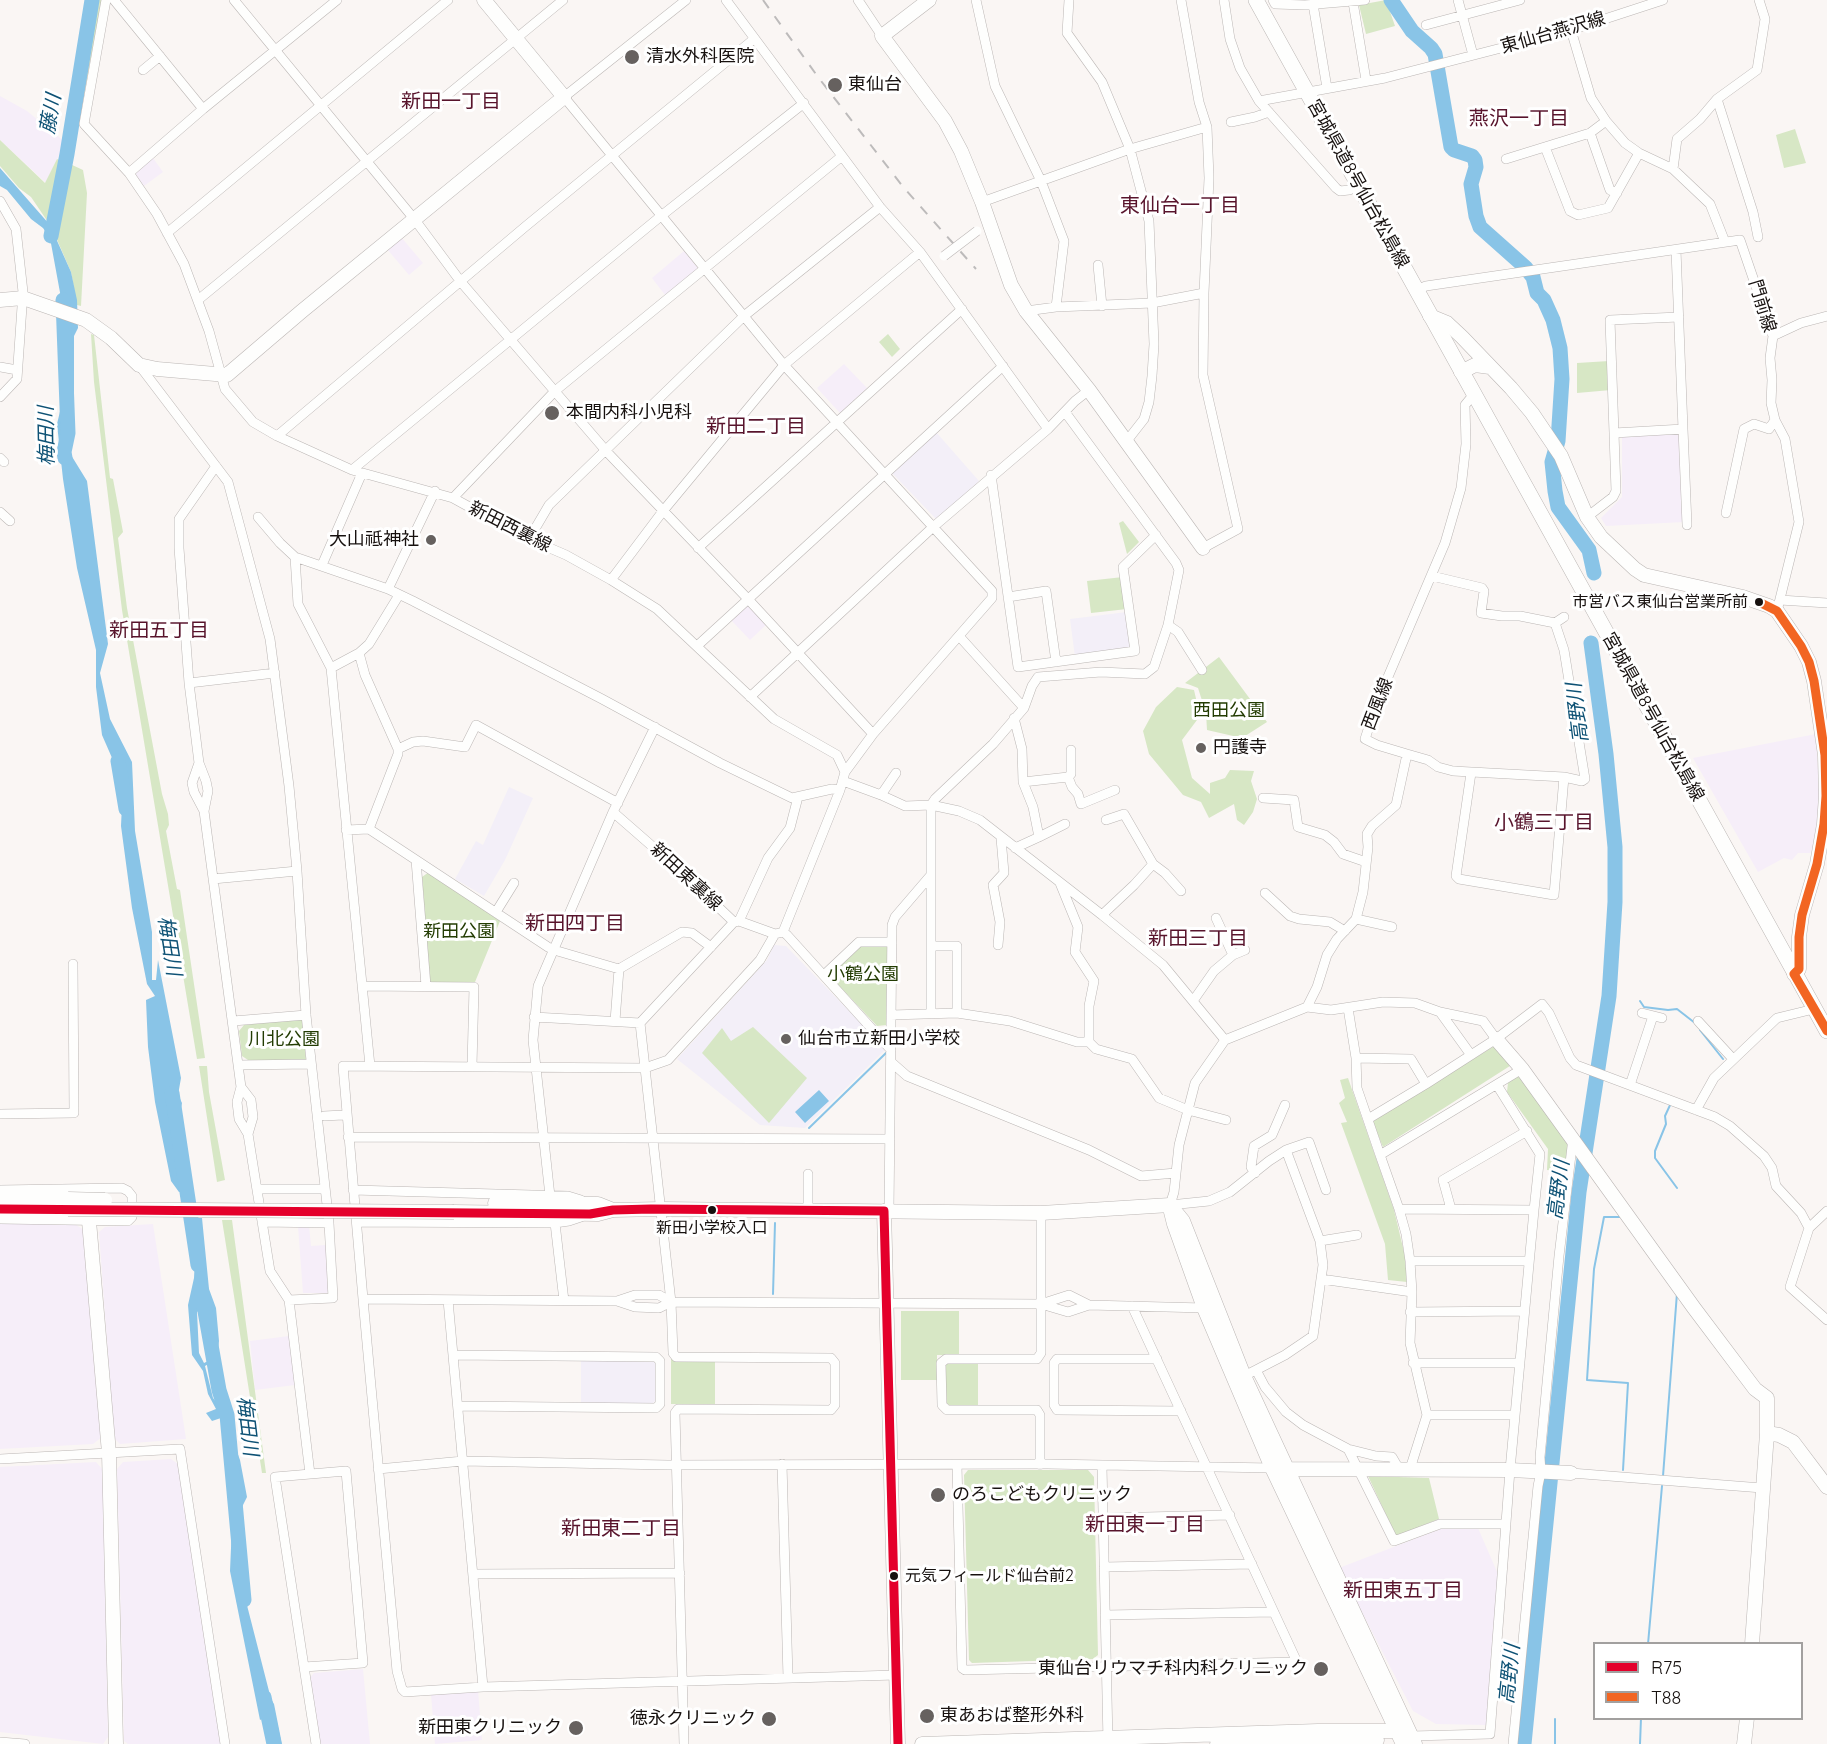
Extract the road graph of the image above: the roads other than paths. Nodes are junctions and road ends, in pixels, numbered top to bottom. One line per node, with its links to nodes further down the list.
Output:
1 (106, 0): 58 (street, 新田西裏線)
2 (114, 0): 34 (street)
3 (234, 0): 32 (street)
4 (337, 0): 32 (street)
5 (448, 0): 43 (street)
6 (484, 0): 30 (street)
7 (563, 0): 30 (street)
8 (686, 0): 39 (street)
9 (726, 0): 31 (street)
10 (858, 0): 29 (street)
11 (929, 0): 29 (street)
12 (976, 0): 59 (street)
13 (1069, 0): 51 (street)
14 (1181, 0): 48 (street)
15 (1224, 0): 41 (street)
16 (1256, 0): 38 (main road, 宮城県道8号仙台松島線)
17 (1365, 0): 24 (street)
18 (1458, 0): 26 (street)
19 (1520, 0): 26 (street)
20 (1663, 0): 28 (street, 東仙台燕沢線)
21 (1759, 0): 40 (street)
22 (1341, 1): 24 (street); 25 (street)
23 (1274, 2): 25 (street)
24 (1353, 2): 36 (street)
25 (1308, 3): 37 (street)
26 (1462, 15): 27 (street); 33 (street)
27 (1426, 25)
28 (1571, 30): 33 (street, 東仙台燕沢線); 46 (street)
29 (882, 36): 63 (street)
30 (516, 39): 39 (street); 56 (street)
31 (754, 39): 42 (street); 54 (street)
32 (275, 51): 43 (street); 44 (street)
33 (1473, 55): 36 (street, 東仙台燕沢線)
34 (160, 56): 35 (street); 44 (street)
35 (143, 70)
36 (1366, 80): 37 (street)
37 (1327, 88): 38 (street)
38 (1307, 92): 41 (street); 60 (main road, 宮城県道8号仙台松島線)
39 (564, 98): 54 (street); 66 (street)
40 (1717, 99): 57 (street); 69 (street)
41 (1259, 101): 45 (street)
42 (804, 103): 53 (street); 65 (street)
43 (319, 105): 56 (street); 68 (street)
44 (203, 109): 58 (street)
45 (1269, 112): 47 (street); 60 (street)
46 (1606, 121): 49 (street); 52 (street)
47 (1231, 122)
48 (1207, 127): 51 (street); 78 (street)
49 (1590, 134): 50 (street); 61 (street)
50 (1545, 147): 55 (street); 61 (street)
51 (1130, 149): 59 (street); 82 (street)
52 (1639, 153): 57 (street); 61 (street)
53 (842, 156): 64 (street); 75 (street)
54 (612, 157): 65 (street); 76 (street)
55 (1506, 159)
56 (365, 161): 66 (street); 81 (street)
57 (1673, 169): 70 (street)
58 (129, 173): 68 (street, 新田西裏線)
59 (1041, 181): 63 (street); 84 (street)
60 (1359, 186): 77 (main road, 宮城県道8号仙台松島線)
61 (1617, 193)
62 (0, 201): 79 (street)
63 (982, 202): 86 (street)
64 (880, 207): 72 (street); 87 (street)
65 (661, 216): 75 (street); 92 (street)
66 (415, 220): 76 (street); 100 (street)
67 (977, 231): 73 (street, bridge)
68 (166, 233): 81 (street, 新田西裏線)
69 (1758, 237)
70 (1725, 243): 71 (street); 91 (street, 門前線)
71 (1676, 250): 77 (street); 90 (street)
72 (920, 252): 85 (street); 94 (street)
73 (944, 256)
74 (1098, 265): 83 (street)
75 (704, 268): 87 (street); 102 (street)
76 (461, 282): 92 (street); 111 (street)
77 (1416, 290): 88 (main road, 宮城県道8号仙台松島線)
78 (1204, 293): 82 (street); 132 (street)
79 (25, 299): 80 (street); 93 (street); 98 (street)
80 (0, 300)
81 (198, 300): 100 (street, 新田西裏線)
82 (1152, 303): 83 (street); 112 (street)
83 (1102, 306): 84 (street)
84 (1056, 307): 86 (street)
85 (962, 309): 95 (street); 107 (street)
86 (1026, 311): 101 (street)
87 (744, 316): 94 (street); 113 (street)
88 (1430, 316): 97 (street); 99 (main road, 宮城県道8号仙台松島線)
89 (1827, 316): 91 (street)
90 (1679, 317): 109 (street); 110 (street)
91 (1773, 336): 106 (street, 門前線)
92 (512, 341): 102 (street); 115 (street)
93 (139, 365): 100 (street); 114 (street)
94 (784, 365): 107 (street); 121 (street)
95 (1003, 366): 108 (street); 117 (street)
96 (0, 367): 98 (street)
97 (1490, 367): 99 (street); 125 (street)
98 (17, 370): 104 (street)
99 (1460, 370): 103 (main road, 宮城県道8号仙台松島線)
100 (221, 375): 111 (street, 新田西裏線)
101 (1089, 390): 105 (street); 112 (street)
102 (555, 392): 113 (street); 120 (street)
103 (1474, 394): 135 (street, 西風線); 209 (main road, 宮城県道8号仙台松島線)
104 (0, 397)
105 (1065, 412): 108 (street); 129 (street)
106 (1775, 420): 123 (street); 142 (street, 門前線)
107 (835, 422): 117 (street); 131 (street)
108 (1048, 429): 118 (street)
109 (1683, 429): 110 (street); 127 (street)
110 (1614, 433): 125 (street)
111 (277, 436): 115 (street, 新田西裏線)
112 (1126, 442): 132 (street)
113 (606, 452): 121 (street); 130 (street)
114 (216, 466): 153 (street); 154 (street)
115 (352, 470): 116 (street, 新田西裏線)
116 (363, 472): 119 (street, 新田西裏線); 134 (street)
117 (884, 474): 128 (street); 140 (street)
118 (992, 475): 128 (street); 139 (street)
119 (435, 491): 120 (street, 新田西裏線); 137 (street)
120 (453, 498): 130 (street, 新田西裏線)
121 (663, 510): 131 (street); 136 (street)
122 (0, 512): 126 (street)
123 (1726, 513)
124 (258, 517): 133 (street)
125 (1587, 517): 142 (street)
126 (10, 521)
127 (1687, 525)
128 (932, 528): 146 (street); 149 (street)
129 (1156, 535): 145 (street); 150 (street)
130 (529, 539): 136 (street, 新田西裏線)
131 (698, 548): 140 (street)
132 (1203, 548)
133 (295, 556): 134 (street); 151 (street)
134 (322, 565): 137 (street)
135 (1432, 576): 144 (street); 162 (street, 西風線)
136 (611, 580): 147 (street, 新田西裏線)
137 (388, 589): 138 (street)
138 (399, 595): 148 (street); 158 (street)
139 (1008, 597): 150 (street); 150 (street)
140 (747, 598): 147 (street); 149 (street)
141 (1827, 603): 142 (street)
142 (1778, 605): 209 (street)
143 (1564, 617): 144 (street)
144 (1555, 623): 166 (street)
145 (1168, 625): 152 (street); 156 (street)
146 (959, 636): 156 (street); 159 (street)
147 (698, 646): 155 (street, 新田西裏線)
148 (359, 653): 151 (street); 160 (street)
149 (798, 653): 155 (street); 159 (street)
150 (1056, 662)
151 (331, 668): 178 (street)
152 (1202, 669)
153 (275, 674): 154 (street); 185 (street)
154 (189, 683): 187 (street)
155 (750, 697): 167 (street, 新田西裏線)
156 (1024, 708): 157 (street)
157 (1014, 718): 168 (street); 173 (street)
158 (656, 727): 171 (street); 174 (street)
159 (873, 734): 167 (street)
160 (398, 749): 174 (street, 新田東裏線); 177 (street)
161 (1071, 750): 165 (street)
162 (1407, 754): 164 (street); 183 (street)
163 (896, 773): 170 (street)
164 (1471, 773): 166 (street); 166 (street)
165 (1068, 777): 168 (street); 169 (street)
166 (1564, 777)
167 (843, 781): 170 (street); 171 (street); 199 (street)
168 (1023, 782): 179 (street)
169 (1115, 790)
170 (881, 795): 173 (street)
171 (798, 798): 196 (street)
172 (1263, 798): 183 (street)
173 (931, 805): 180 (street); 186 (street)
174 (616, 807): 196 (street, 新田東裏線); 204 (street)
175 (1106, 820): 184 (street)
176 (1065, 824): 179 (street)
177 (369, 829): 178 (street); 182 (street)
178 (346, 830): 211 (street)
179 (1039, 837): 181 (street)
180 (1001, 838): 181 (street); 201 (street)
181 (1015, 848): 189 (street)
182 (416, 860): 192 (street); 212 (street)
183 (1366, 862): 195 (street)
184 (1153, 864): 190 (street); 193 (street)
185 (297, 871): 187 (street); 221 (street)
186 (931, 875): 200 (street); 202 (street)
187 (213, 879): 224 (street)
188 (514, 883): 192 (street)
189 (1060, 883): 193 (street); 231 (street)
190 (1180, 891)
191 (1265, 893): 198 (street)
192 (496, 912): 204 (street)
193 (1102, 915): 213 (street)
194 (1216, 918): 206 (street)
195 (1356, 919): 197 (street); 198 (street)
196 (736, 922): 199 (street, 新田東裏線); 203 (street)
197 (1392, 927)
198 (1345, 932): 214 (street)
199 (779, 933): 210 (street, 新田東裏線); 242 (street)
200 (892, 942): 210 (street); 222 (street)
201 (998, 945)
202 (932, 946): 219 (street); 220 (street)
203 (711, 947): 208 (street); 227 (street)
204 (554, 950): 208 (street); 223 (street)
205 (1245, 950): 206 (street)
206 (1233, 955): 213 (street)
207 (73, 964): 251 (street)
208 (619, 969): 225 (street)
209 (1794, 974): 216 (main road, 宮城県道8号仙台松島線)
210 (824, 975): 232 (street, 新田東裏線)
211 (362, 986): 212 (street); 239 (street)
212 (426, 986): 240 (street)
213 (1193, 1001): 230 (street)
214 (1307, 1007): 215 (street); 230 (street)
215 (1348, 1008): 217 (street); 234 (street)
216 (1814, 1009): 228 (main road, 宮城県道8号仙台松島線); 235 (street)
217 (1440, 1011): 229 (street); 233 (street)
218 (1642, 1012): 246 (street)
219 (931, 1013): 220 (street); 222 (street)
220 (957, 1013): 231 (street)
221 (306, 1015): 224 (street); 237 (street)
222 (891, 1015): 232 (street)
223 (534, 1017): 225 (street); 241 (street)
224 (233, 1021): 238 (street)
225 (615, 1021): 227 (street)
226 (1698, 1021): 235 (street)
227 (640, 1023): 242 (street)
228 (1827, 1031)
229 (1496, 1039): 233 (street); 243 (street); 246 (street)
230 (1225, 1040): 249 (street)
231 (1089, 1042): 249 (street)
232 (891, 1050): 236 (street)
233 (1471, 1055): 244 (street)
234 (1356, 1058): 244 (street); 254 (street)
235 (1733, 1059): 250 (street)
236 (891, 1062): 261 (street); 265 (street)
237 (311, 1064): 238 (street); 269 (street)
238 (238, 1065): 247 (street)
239 (370, 1066): 240 (street); 259 (street)
240 (472, 1066): 241 (street)
241 (535, 1067): 242 (street); 258 (street)
242 (645, 1068): 260 (street)
243 (1522, 1069): 245 (street); 262 (street)
244 (1426, 1084): 254 (street)
245 (1497, 1084): 256 (street); 264 (street)
246 (1630, 1085): 250 (street)
247 (241, 1087): 257 (street); 257 (street)
248 (1285, 1105): 266 (street)
249 (1188, 1110): 255 (street); 265 (street)
250 (1696, 1110): 293 (street)
251 (0, 1113)
252 (343, 1115): 253 (street)
253 (324, 1116)
254 (1368, 1119): 264 (street)
255 (1226, 1120)
256 (1527, 1131): 281 (street); 283 (street)
257 (248, 1134): 268 (street)
258 (543, 1136): 259 (street); 260 (street); 273 (street)
259 (348, 1137): 271 (street)
260 (653, 1137): 261 (street); 279 (street)
261 (890, 1139): 284 (street)
262 (1574, 1140): 322 (street); 339 (street)
263 (1286, 1150): 266 (street); 272 (street); 295 (street)
264 (1380, 1155): 280 (street)
265 (1176, 1173): 276 (street)
266 (1256, 1173): 276 (street)
267 (808, 1174): 282 (street)
268 (257, 1189): 269 (street); 289 (street)
269 (325, 1189): 291 (street)
270 (0, 1190): 288 (street)
271 (353, 1190): 273 (street); 290 (street)
272 (1326, 1190)
273 (550, 1196): 278 (street)
274 (0, 1199): 275 (street)
275 (68, 1204): 277 (street); 278 (street, bridge)
276 (1170, 1205): 286 (street); 309 (street); 317 (street)
277 (0, 1209)
278 (590, 1209): 279 (street); 292 (street)
279 (661, 1209): 282 (street); 304 (street)
280 (1399, 1209): 281 (street); 296 (street)
281 (1451, 1209): 283 (street)
282 (808, 1210): 284 (street)
283 (1534, 1210): 297 (street)
284 (887, 1211): 286 (street); 305 (street)
285 (1827, 1211): 293 (street)
286 (1041, 1213): 306 (street)
287 (0, 1219): 288 (street)
288 (89, 1221): 324 (street)
289 (262, 1222): 291 (street); 301 (street)
290 (357, 1222): 292 (street); 300 (street)
291 (328, 1223): 301 (street)
292 (555, 1223): 303 (street)
293 (1809, 1228): 312 (street)
294 (1357, 1235): 295 (street)
295 (1320, 1241): 298 (street)
296 (1410, 1261): 297 (street); 299 (street)
297 (1529, 1261): 310 (street)
298 (1321, 1279): 299 (street); 317 (street)
299 (1412, 1292): 311 (street)
300 (363, 1299): 302 (street); 335 (street)
301 (288, 1300): 341 (street)
302 (448, 1300): 303 (street); 313 (street)
303 (564, 1301): 304 (street)
304 (671, 1302): 305 (street); 327 (street)
305 (886, 1304): 306 (street); 329 (street)
306 (1041, 1304): 307 (street); 307 (street); 331 (street)
307 (1089, 1305): 308 (street)
308 (1132, 1306): 309 (street); 314 (street)
309 (1204, 1308): 334 (street)
310 (1524, 1311): 311 (street); 316 (street)
311 (1410, 1312): 315 (street)
312 (1827, 1320)
313 (453, 1354): 318 (street); 318 (street)
314 (1157, 1359): 319 (street); 319 (street)
315 (1413, 1363): 316 (street); 320 (street)
316 (1520, 1363): 321 (street)
317 (1250, 1373): 323 (street); 334 (street)
318 (458, 1406): 326 (street)
319 (1181, 1411): 333 (street)
320 (1426, 1415): 321 (street); 337 (street)
321 (1515, 1415): 338 (street)
322 (1767, 1433): 342 (street); 343 (street)
323 (1348, 1449): 336 (street); 337 (street)
324 (109, 1453): 325 (street); 365 (street); 366 (street)
325 (0, 1459)
326 (463, 1461): 327 (street); 335 (street); 350 (street)
327 (676, 1464): 328 (street); 349 (street)
328 (782, 1464): 329 (street); 357 (street)
329 (890, 1465): 330 (street); 356 (street)
330 (957, 1465): 331 (street); 354 (street)
331 (1040, 1466): 332 (street)
332 (1102, 1466): 333 (street); 345 (street)
333 (1207, 1466): 334 (street); 344 (street)
334 (1279, 1468): 336 (street); 361 (street)
335 (378, 1469): 359 (street)
336 (1358, 1469): 337 (street); 346 (street)
337 (1405, 1469): 338 (street)
338 (1510, 1470): 339 (street); 346 (street)
339 (1543, 1472): 340 (street); 372 (street)
340 (1569, 1473): 343 (street)
341 (310, 1474): 355 (street); 355 (street)
342 (1827, 1487)
343 (1762, 1488): 353 (street)
344 (1230, 1515): 345 (street); 347 (street)
345 (1103, 1518): 348 (street)
346 (1506, 1524): 361 (street)
347 (1252, 1564): 348 (street); 351 (street)
348 (1104, 1567): 352 (street)
349 (680, 1573): 350 (street); 358 (street)
350 (473, 1574): 359 (street)
351 (1274, 1612): 352 (street); 354 (street)
352 (1105, 1615): 354 (street)
353 (1752, 1642)
354 (1106, 1666): 362 (street)
355 (304, 1667): 367 (street)
356 (896, 1675): 357 (street); 369 (street)
357 (788, 1678): 358 (street)
358 (683, 1681): 359 (street); 368 (street)
359 (483, 1687)
360 (1747, 1720): 373 (street)
361 (1406, 1739): 362 (street); 371 (street)
362 (1108, 1741): 370 (street)
363 (0, 1742): 364 (street)
364 (25, 1744)
365 (116, 1744)
366 (225, 1744)
367 (316, 1744)
368 (684, 1744)
369 (898, 1744)
370 (922, 1744)
371 (1217, 1744)
372 (1514, 1744)
373 (1744, 1744)

